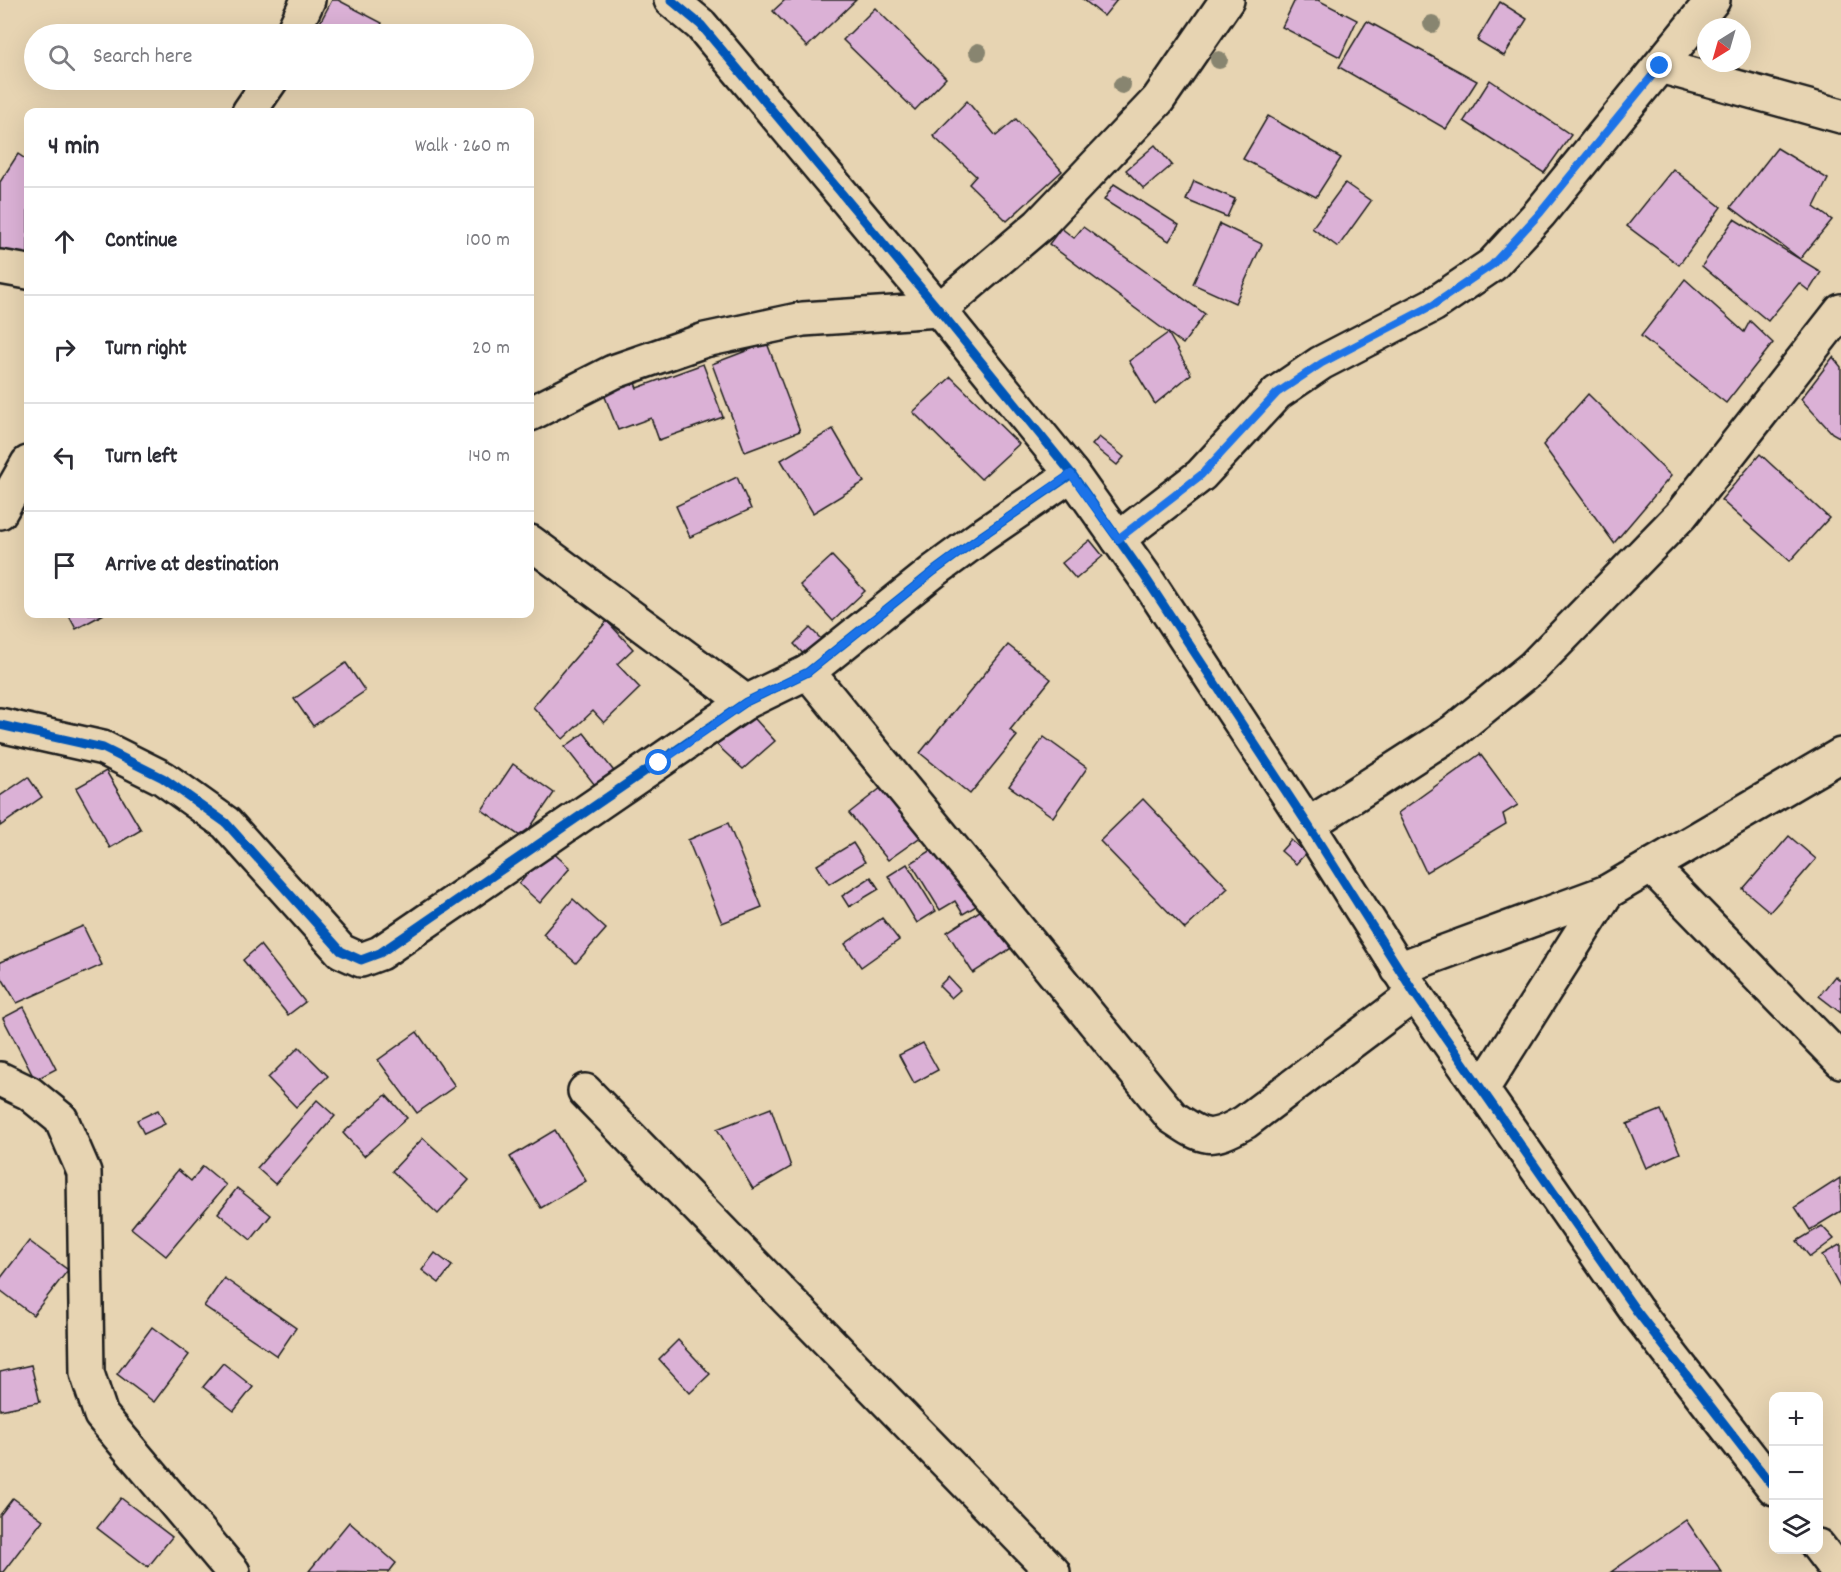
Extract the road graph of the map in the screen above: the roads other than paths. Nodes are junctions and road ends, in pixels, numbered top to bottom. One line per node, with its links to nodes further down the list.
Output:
1 (308, 0): 5 (street)
2 (671, 0): 12 (street)
3 (1227, 0): 12 (street)
4 (1713, 0): 6 (street)
5 (297, 24)
6 (1660, 66): 9 (street); 18 (street)
7 (264, 90): 8 (street)
8 (252, 108)
9 (1841, 116)
10 (0, 267): 11 (street)
11 (24, 271)
12 (939, 310): 14 (street); 16 (street)
13 (1841, 311): 24 (street)
14 (534, 412)
15 (24, 470): 17 (street)
16 (1071, 474): 18 (street); 20 (street)
17 (0, 512)
18 (1118, 539): 24 (street)
19 (534, 545): 21 (street)
20 (808, 672): 21 (street); 27 (street)
21 (746, 702): 22 (street)
22 (0, 725)
23 (1841, 755): 25 (street)
24 (1308, 825): 27 (street)
25 (1651, 866): 26 (street); 28 (street)
26 (1607, 892): 27 (street); 30 (street)
27 (1407, 981): 30 (street)
28 (1841, 1061)
29 (0, 1079): 34 (street)
30 (1482, 1089): 32 (street)
31 (585, 1091): 35 (street)
32 (1769, 1483)
33 (1823, 1552): 36 (street)
34 (233, 1572)
35 (1053, 1572)
36 (1839, 1572)

